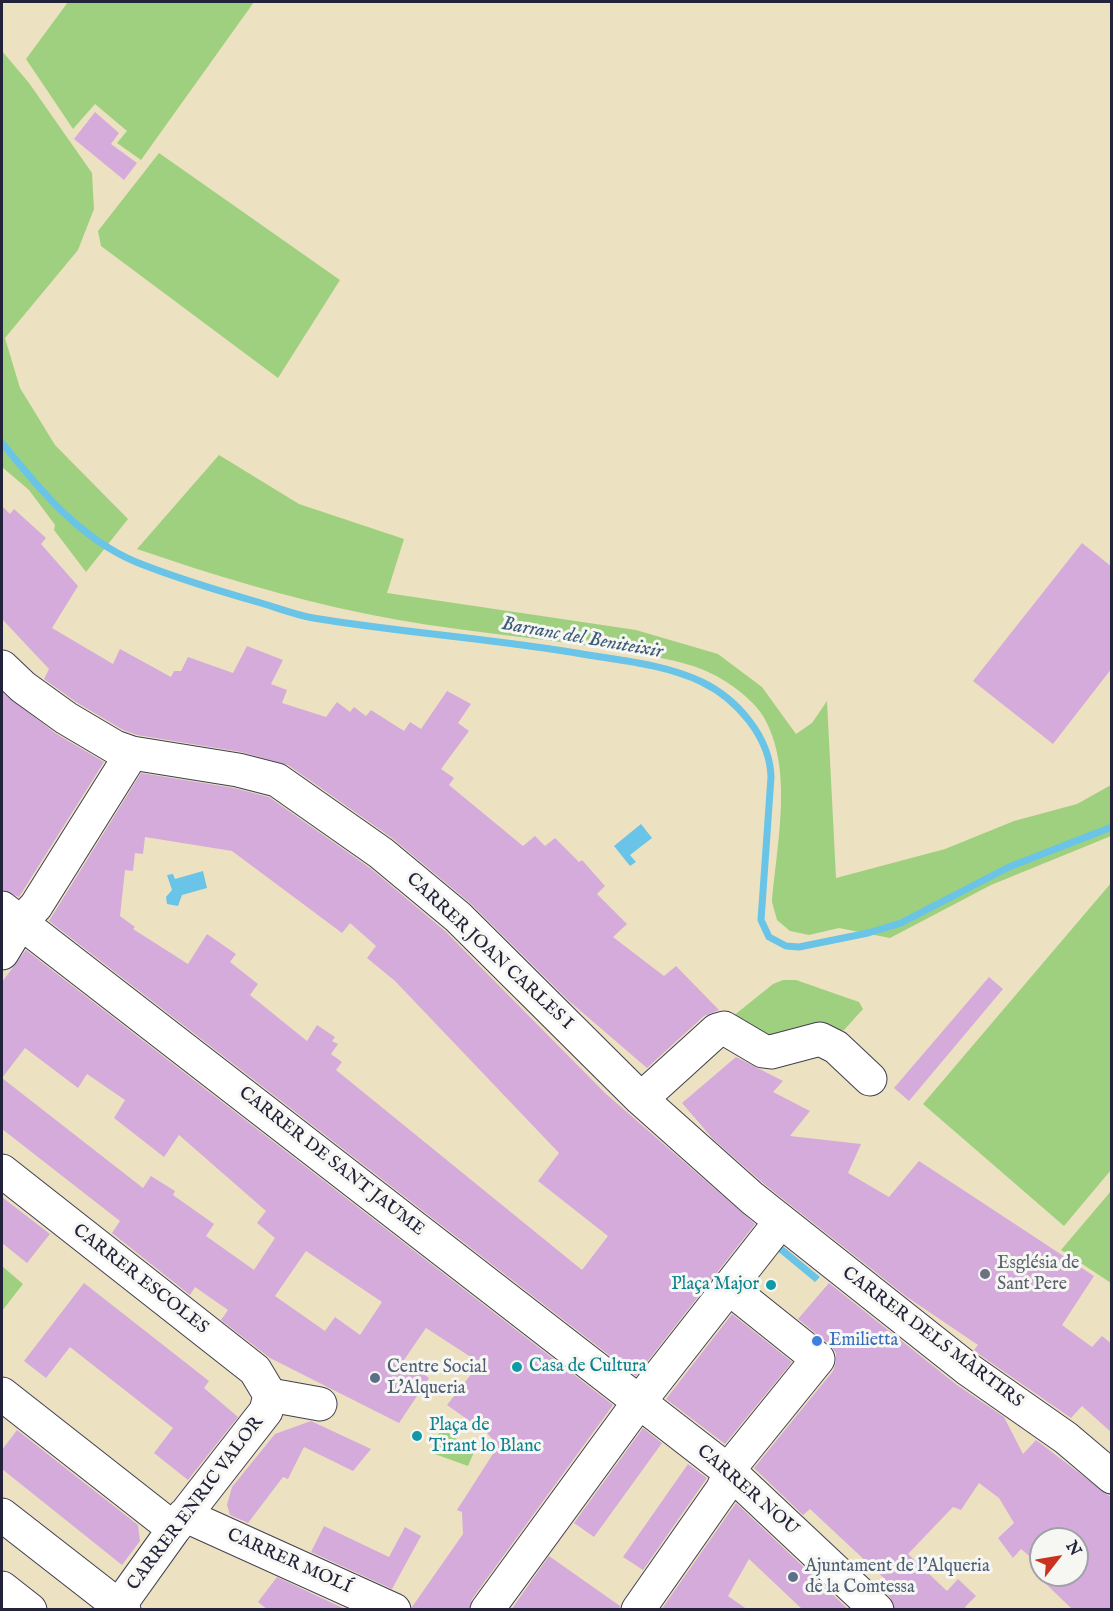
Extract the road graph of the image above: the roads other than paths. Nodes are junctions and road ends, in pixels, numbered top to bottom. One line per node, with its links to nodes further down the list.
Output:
1 (2, 668): 2 (street, CARRER JOAN CARLES I)
2 (132, 753): 3 (street); 6 (street, CARRER JOAN CARLES I)
3 (11, 915): 4 (street); 13 (street, CARRER DE SANT JAUME)
4 (2, 952)
5 (870, 1079): 6 (street)
6 (641, 1099): 8 (street, CARRER JOAN CARLES I)
7 (2, 1171): 12 (street, CARRER ESCOLES)
8 (752, 1198): 9 (street, CARRER DELS MÀRTIRS)
9 (781, 1221): 10 (street); 16 (street, CARRER DELS MÀRTIRS)
10 (725, 1290): 13 (street); 15 (street)
11 (2, 1394): 18 (street, CARRER MOLÍ)
12 (270, 1395): 14 (street); 18 (street, CARRER ENRIC VALOR)
13 (639, 1402): 15 (street, CARRER NOU); 23 (street)
14 (320, 1404)
15 (731, 1473): 24 (street); 25 (street, CARRER NOU)
16 (1112, 1477)
17 (2, 1515): 20 (street)
18 (179, 1522): 20 (street, CARRER ENRIC VALOR); 22 (street, CARRER MOLÍ)
19 (2, 1588): 21 (street)
20 (119, 1608)
21 (30, 1610)
22 (394, 1610)
23 (487, 1610)
24 (638, 1610)
25 (877, 1610)

